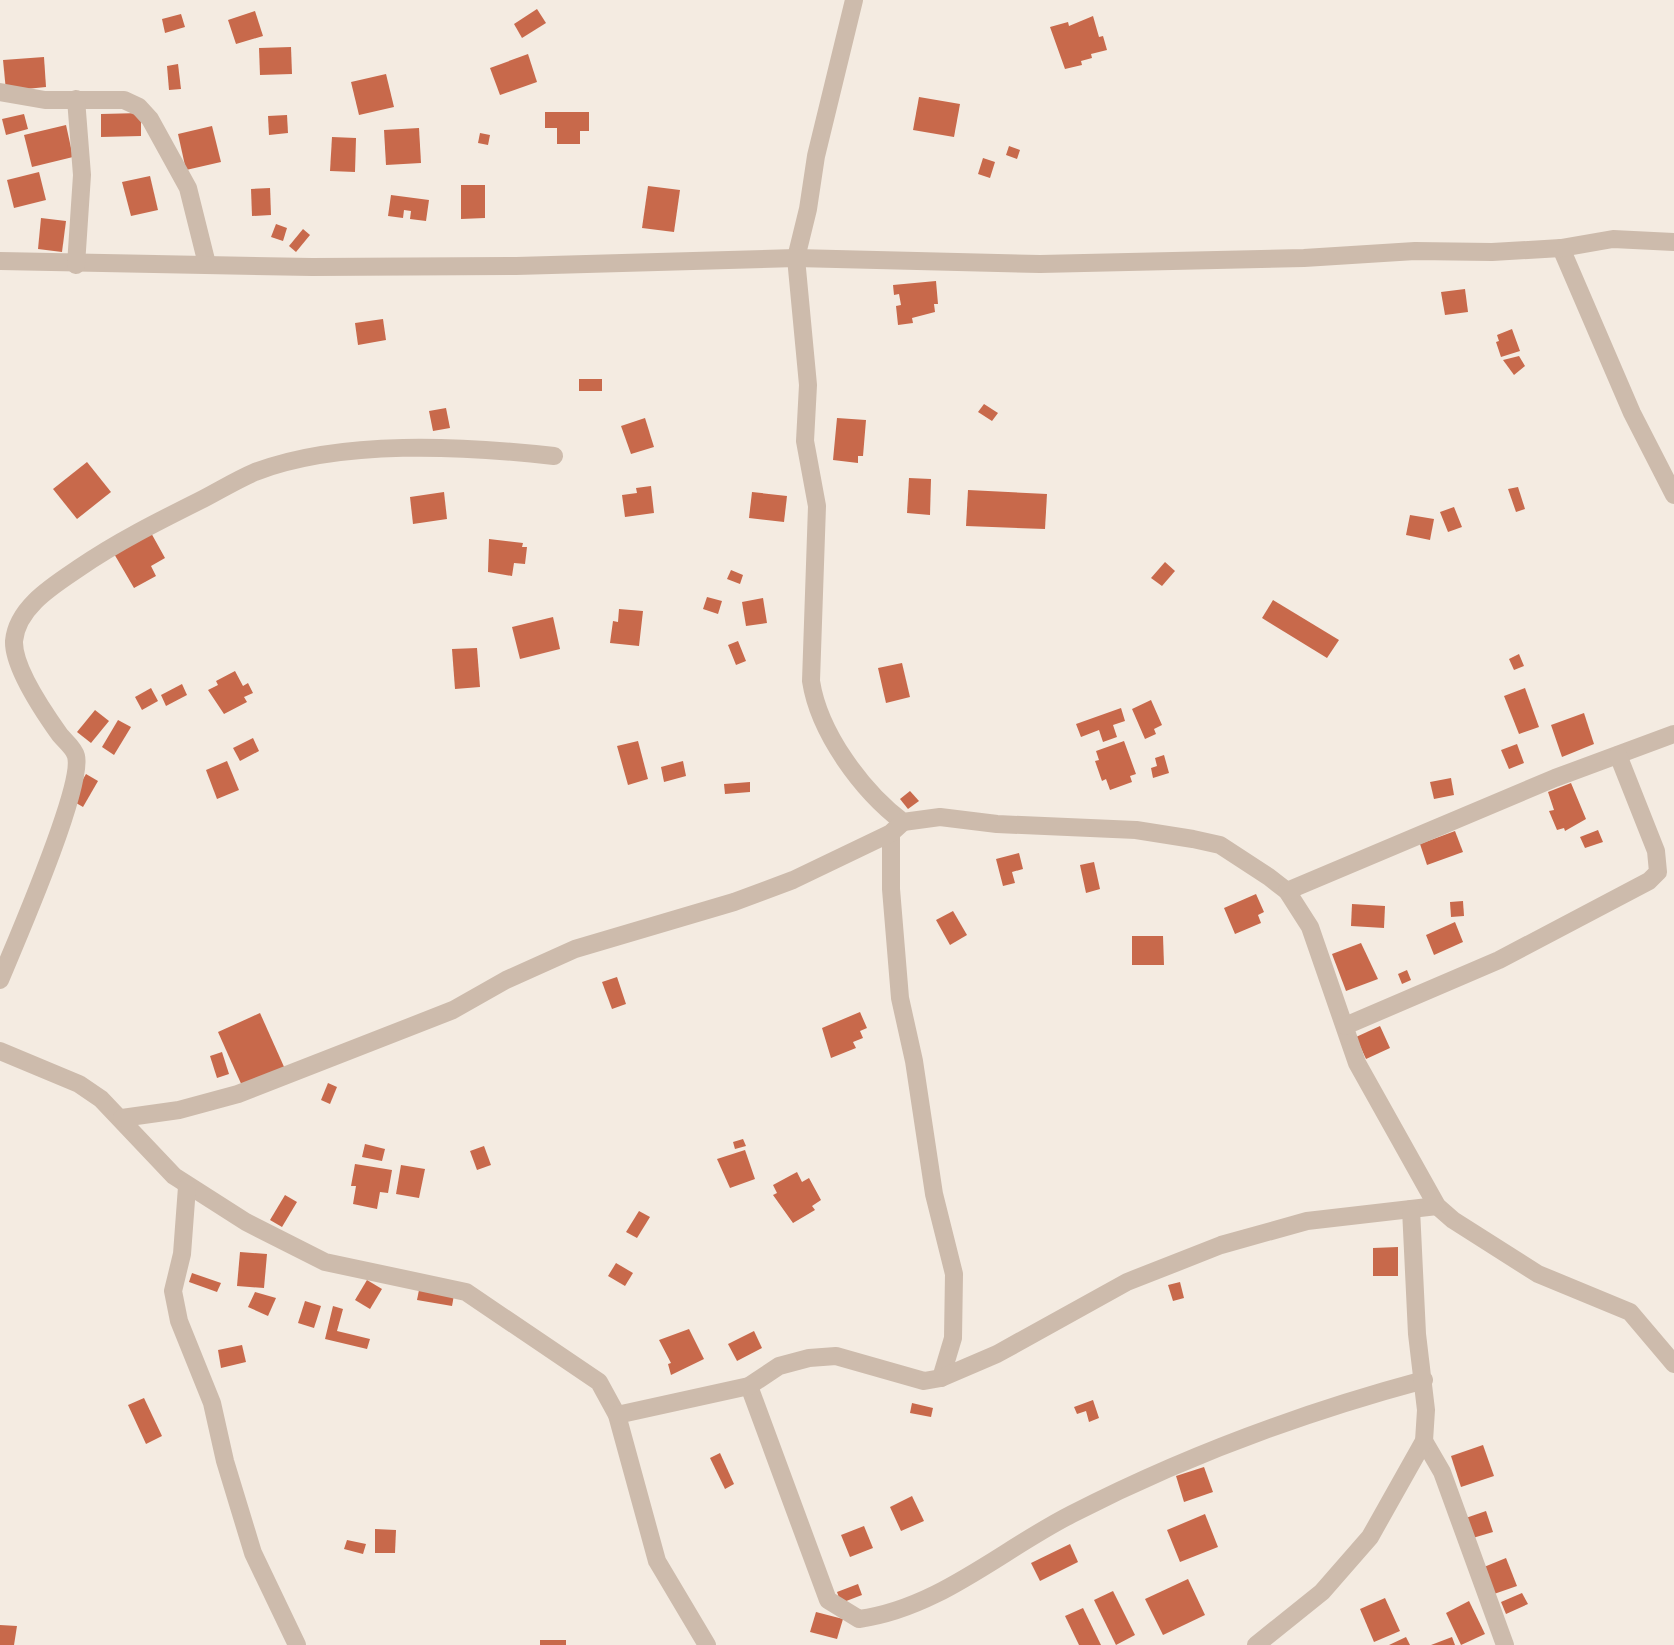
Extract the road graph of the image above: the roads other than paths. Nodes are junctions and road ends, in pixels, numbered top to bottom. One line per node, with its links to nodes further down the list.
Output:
1 (854, 0): 6 (street)
2 (0, 92): 3 (street)
3 (76, 99): 8 (street); 9 (street)
4 (1674, 242): 5 (street)
5 (1560, 248): 6 (street); 11 (street)
6 (796, 258): 8 (street); 14 (street)
7 (0, 261): 9 (street)
8 (207, 264): 9 (street)
9 (76, 265)
10 (554, 456): 16 (street)
11 (1674, 495)
12 (1674, 734): 13 (street)
13 (1618, 755): 15 (street); 17 (street)
14 (897, 828): 15 (street); 19 (street); 24 (street)
15 (1287, 891): 17 (street)
16 (0, 980)
17 (1345, 1026): 21 (street)
18 (0, 1051): 19 (street)
19 (122, 1118): 20 (street)
20 (187, 1187): 27 (street); 29 (street)
21 (1437, 1206): 22 (street); 23 (street)
22 (1411, 1209): 24 (street); 25 (street)
23 (1674, 1364)
24 (941, 1378): 26 (street)
25 (1424, 1380): 26 (street); 28 (street)
26 (749, 1386): 27 (street)
27 (617, 1415): 30 (street)
28 (1424, 1440): 31 (street); 32 (street)
29 (297, 1645)
30 (707, 1645)
31 (1256, 1645)
32 (1505, 1645)

